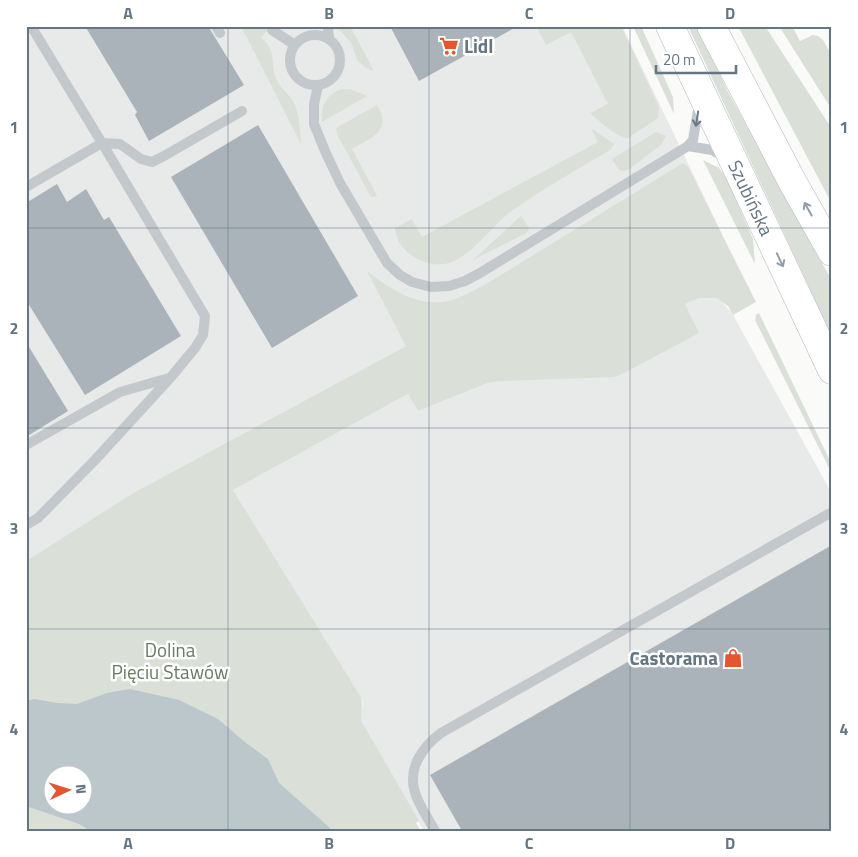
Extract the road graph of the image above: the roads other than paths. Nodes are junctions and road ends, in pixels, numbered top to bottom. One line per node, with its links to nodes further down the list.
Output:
1 (31, 26): 13 (lane)
2 (310, 26): 7 (lane)
3 (328, 26): 8 (lane)
4 (670, 26): 11 (main road, Szubińska)
5 (711, 26): 17 (main road, one-way to 5)
6 (272, 30): 9 (lane)
7 (305, 37): 8 (lane); 9 (lane)
8 (329, 39): 10 (lane)
9 (294, 45): 10 (lane)
10 (318, 86): 14 (lane)
11 (701, 91): 14 (lane, one-way to 14); 15 (main road, Szubińska)
12 (242, 111): 13 (lane)
13 (102, 143): 16 (lane); 19 (lane)
14 (688, 146): 15 (lane)
15 (736, 165): 18 (main road, Szubińska, one-way to 18)
16 (26, 187)
17 (832, 252)
18 (832, 370)
19 (171, 378): 20 (lane); 22 (lane)
20 (26, 445)
21 (832, 512): 23 (lane)
22 (26, 525)
23 (435, 831)

